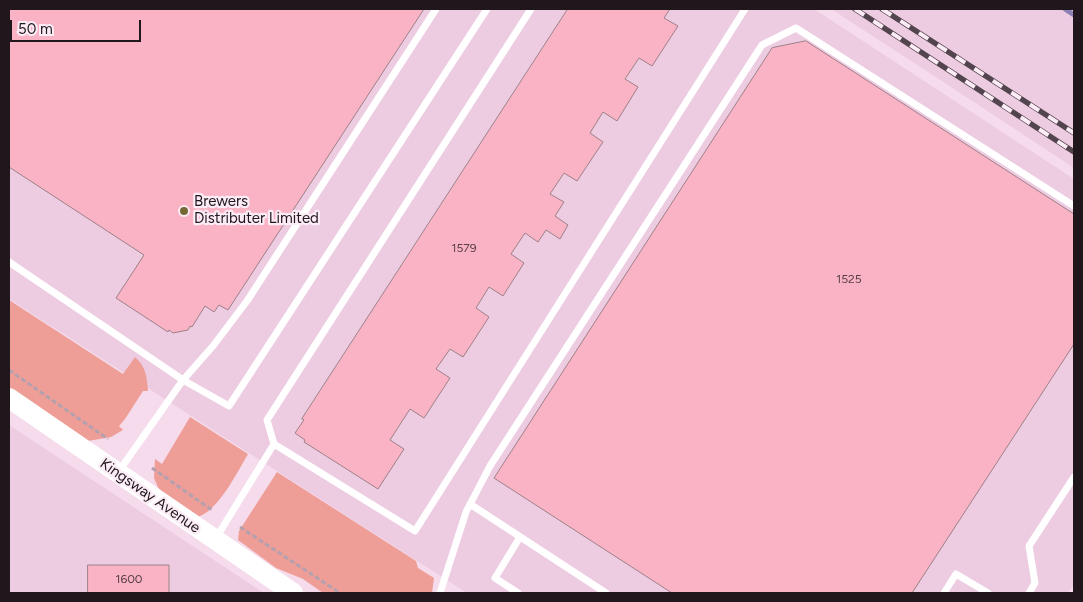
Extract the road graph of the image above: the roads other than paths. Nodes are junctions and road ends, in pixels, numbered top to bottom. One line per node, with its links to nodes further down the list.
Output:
1 (436, 9): 7 (lane)
2 (487, 9): 7 (lane)
3 (531, 9): 9 (lane)
4 (745, 9): 9 (lane)
5 (1074, 206): 12 (lane)
6 (9, 262): 7 (lane)
7 (183, 380): 10 (lane)
8 (9, 398): 10 (main road, Kingsway Avenue)
9 (274, 444): 14 (lane)
10 (118, 474): 14 (main road, Kingsway Avenue)
11 (1074, 477): 21 (lane)
12 (470, 504): 13 (lane); 16 (lane)
13 (520, 536): 17 (lane); 18 (lane)
14 (215, 541): 15 (main road, Kingsway Avenue)
15 (293, 593)
16 (440, 593)
17 (518, 593)
18 (606, 593)
19 (944, 593): 20 (lane)
20 (988, 593)
21 (1029, 593)

